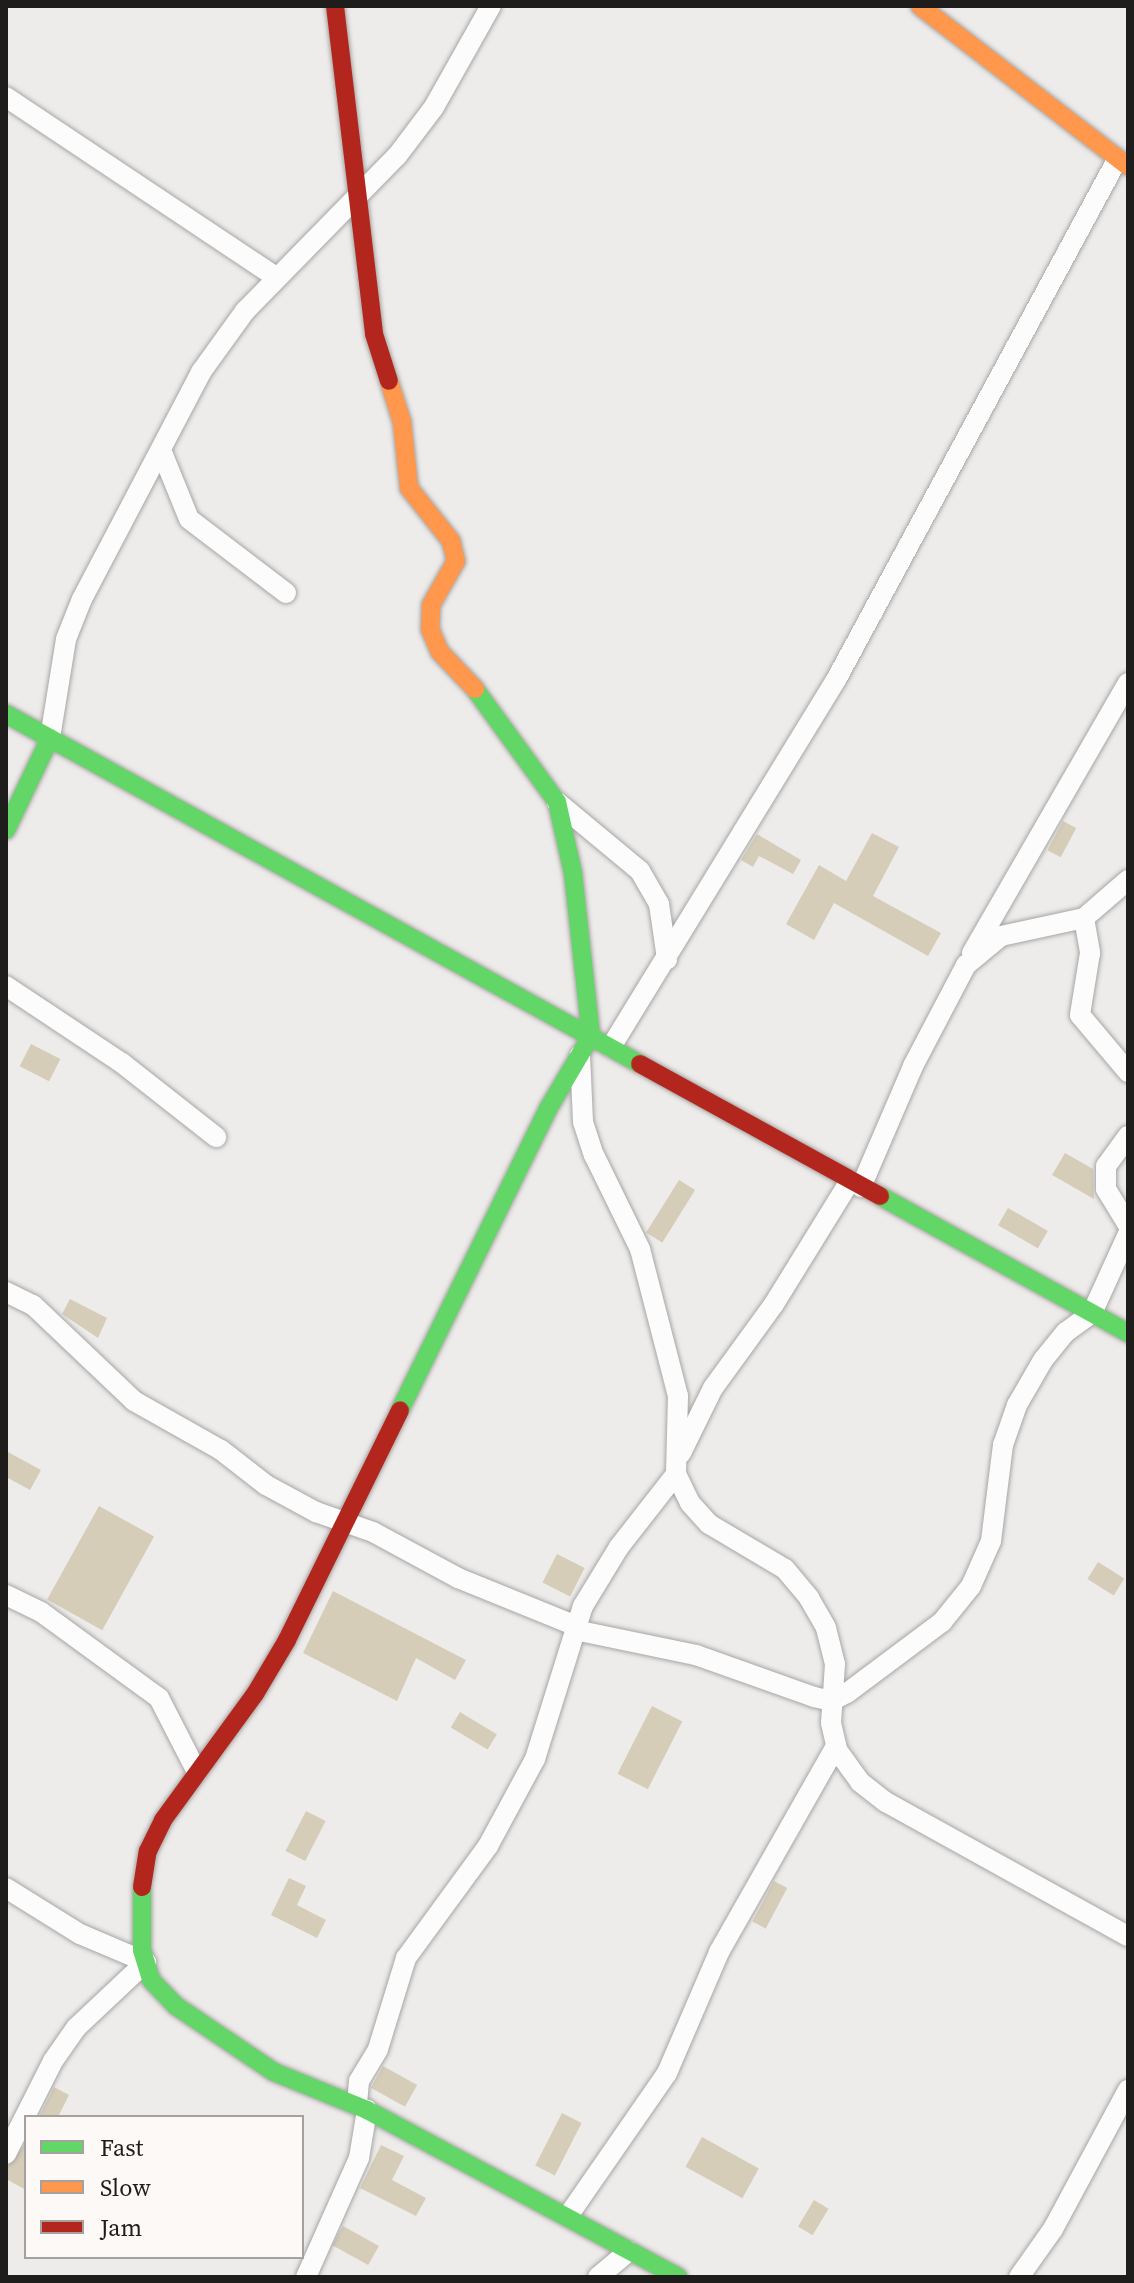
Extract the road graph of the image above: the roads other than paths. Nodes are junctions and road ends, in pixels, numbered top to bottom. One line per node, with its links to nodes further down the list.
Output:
1 (335, 6): 6 (street)
2 (491, 6): 6 (street)
3 (920, 6): 5 (street)
4 (6, 97): 7 (street)
5 (1123, 163): 17 (street)
6 (358, 196): 7 (street); 13 (street)
7 (276, 277): 8 (street)
8 (161, 450): 9 (street); 12 (street)
9 (286, 593)
10 (1128, 683): 18 (street)
11 (6, 714): 12 (street)
12 (50, 738): 14 (street); 20 (street)
13 (557, 802): 17 (street); 20 (street)
14 (6, 830)
15 (1128, 880): 16 (street)
16 (1084, 918): 18 (street); 23 (street)
17 (667, 959): 21 (street)
18 (966, 965): 26 (street)
19 (6, 986): 25 (street)
20 (591, 1036): 21 (street); 22 (street)
21 (611, 1047): 26 (street)
22 (580, 1055): 32 (street); 33 (street)
23 (1128, 1072)
24 (1128, 1136): 27 (street)
25 (216, 1137)
26 (855, 1184): 30 (street); 32 (street)
27 (1128, 1225)
28 (1128, 1234): 30 (street)
29 (6, 1292): 33 (street)
30 (1092, 1313): 31 (street); 36 (street)
31 (1128, 1333)
32 (676, 1469): 35 (street); 36 (street)
33 (344, 1523): 35 (street); 38 (street)
34 (6, 1595): 38 (street)
35 (576, 1628): 36 (street); 43 (street)
36 (831, 1701): 37 (street)
37 (836, 1746): 40 (street); 47 (street)
38 (197, 1772): 41 (street)
39 (6, 1888): 41 (street)
40 (1128, 1936)
41 (146, 1962): 43 (street); 44 (street)
42 (1128, 2090): 52 (street)
43 (362, 2107): 47 (street); 49 (street)
44 (26, 2115)
45 (24, 2118): 46 (street)
46 (6, 2154)
47 (568, 2216): 48 (street)
48 (629, 2251): 50 (street); 51 (street)
49 (306, 2277)
50 (598, 2277)
51 (678, 2277)
52 (1019, 2277)

